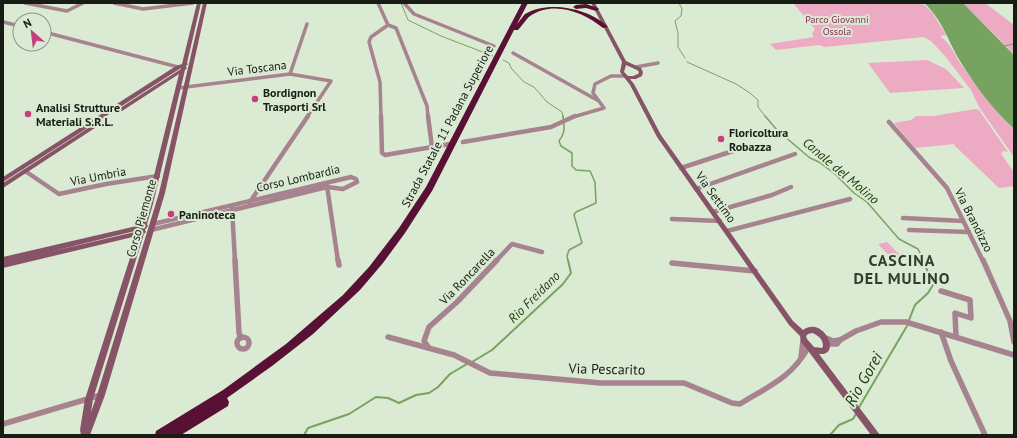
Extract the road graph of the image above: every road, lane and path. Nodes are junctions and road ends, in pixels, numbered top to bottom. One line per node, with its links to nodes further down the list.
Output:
1 (26, 3): 2 (street)
2 (83, 3)
3 (114, 3): 4 (street)
4 (193, 3)
5 (199, 3): 16 (street, Corso Piemonte)
6 (205, 3): 17 (street, Corso Piemonte)
7 (378, 3): 19 (street)
8 (404, 3): 23 (street)
9 (524, 3): 99 (highway, Strada Statale 11 Padana Superiore)
10 (528, 3): 21 (highway, Strada Statale 11 Padana Superiore)
11 (555, 3): 14 (highway)
12 (593, 3): 15 (street)
13 (583, 5): 14 (highway); 15 (highway)
14 (567, 7): 20 (highway); 21 (highway)
15 (596, 9): 20 (street)
16 (195, 20): 17 (street); 28 (street, Corso Piemonte)
17 (201, 20): 27 (street, Corso Piemonte)
18 (307, 24): 31 (street)
19 (388, 25): 43 (street); 43 (street)
20 (605, 27): 25 (street)
21 (516, 29): 100 (highway, Strada Statale 11 Padana Superiore)
22 (52, 34): 28 (street)
23 (494, 46)
24 (513, 53): 38 (street)
25 (624, 62): 29 (street); 30 (street)
26 (658, 63): 29 (street)
27 (191, 64): 28 (street); 35 (street, Corso Piemonte)
28 (181, 67): 36 (street, Corso Piemonte); 44 (street)
29 (636, 68): 30 (street); 34 (street)
30 (623, 69): 32 (street); 33 (street, Via Settimo)
31 (290, 74): 35 (street, Via Toscana); 60 (street, Via Toscana)
32 (615, 76): 33 (street); 37 (street)
33 (626, 76): 34 (street, Via Settimo)
34 (633, 81): 51 (street, Via Settimo)
35 (186, 87): 36 (street, Via Toscana); 45 (street, Corso Piemonte)
36 (178, 88): 46 (street, Corso Piemonte)
37 (593, 94): 38 (street); 39 (street)
38 (588, 96): 39 (street)
39 (597, 100): 41 (street)
40 (889, 122): 66 (street, Via Brandizzo)
41 (463, 142)
42 (450, 144): 43 (street)
43 (432, 147)
44 (57, 148): 52 (street); 54 (street)
45 (172, 148): 46 (street); 49 (street, Corso Piemonte)
46 (164, 149): 50 (street, Corso Piemonte)
47 (736, 150): 51 (street)
48 (795, 154): 58 (street)
49 (168, 166): 50 (street); 67 (street, Corso Piemonte)
50 (160, 168): 53 (street, Corso Piemonte)
51 (681, 168): 58 (street, Via Settimo)
52 (25, 171): 53 (street, Via Umbria); 56 (street)
53 (158, 176): 68 (street, Corso Piemonte)
54 (3, 180)
55 (327, 185): 55 (street, Corso Lombardia); 60 (street, Corso Lombardia); 77 (street)
56 (3, 186)
57 (791, 187): 62 (street)
58 (696, 189): 62 (street, Via Settimo)
59 (850, 199): 70 (street)
60 (250, 204): 61 (street, Corso Lombardia)
61 (232, 208): 67 (street, Corso Lombardia); 86 (street)
62 (713, 212): 65 (street, Via Settimo)
63 (903, 218): 66 (street)
64 (672, 219): 65 (street)
65 (720, 221): 70 (street, Via Settimo)
66 (963, 221): 71 (street, Via Brandizzo)
67 (152, 227): 68 (street, Corso Lombardia); 80 (street, Corso Piemonte)
68 (142, 229): 73 (street, Corso Lombardia); 81 (street, Corso Piemonte)
69 (909, 230): 71 (street)
70 (727, 231): 78 (street, Via Settimo)
71 (968, 232): 88 (street, Via Brandizzo)
72 (542, 252): 89 (street, Via Roncarella)
73 (25, 257): 74 (street, Corso Lombardia); 76 (street, Corso Lombardia)
74 (3, 260)
75 (672, 263): 78 (street)
76 (3, 265)
77 (339, 265)
78 (754, 271): 83 (street, Via Settimo)
79 (941, 291): 85 (street)
80 (132, 293): 81 (street); 95 (street, Corso Piemonte)
81 (122, 294): 96 (street, Corso Piemonte)
82 (941, 332): 85 (street); 87 (street); 102 (street)
83 (804, 335): 87 (street); 90 (street, Via Settimo); 93 (street)
84 (388, 337): 89 (street, Via Pescarito)
85 (956, 337): 92 (street)
86 (241, 338)
87 (827, 341): 91 (street)
88 (1014, 342)
89 (429, 348): 93 (street, Via Pescarito)
90 (810, 349): 91 (street); 93 (street, Via Pescarito); 94 (street, Via Settimo)
91 (820, 352): 94 (street)
92 (1014, 355)
93 (800, 362)
94 (823, 367): 101 (street, Via Settimo)
95 (100, 395): 96 (street); 98 (street, Corso Piemonte)
96 (89, 399): 97 (street); 98 (street, Corso Piemonte)
97 (3, 424)
98 (85, 435)
99 (160, 435)
100 (172, 435)
101 (876, 435)
102 (985, 435)

